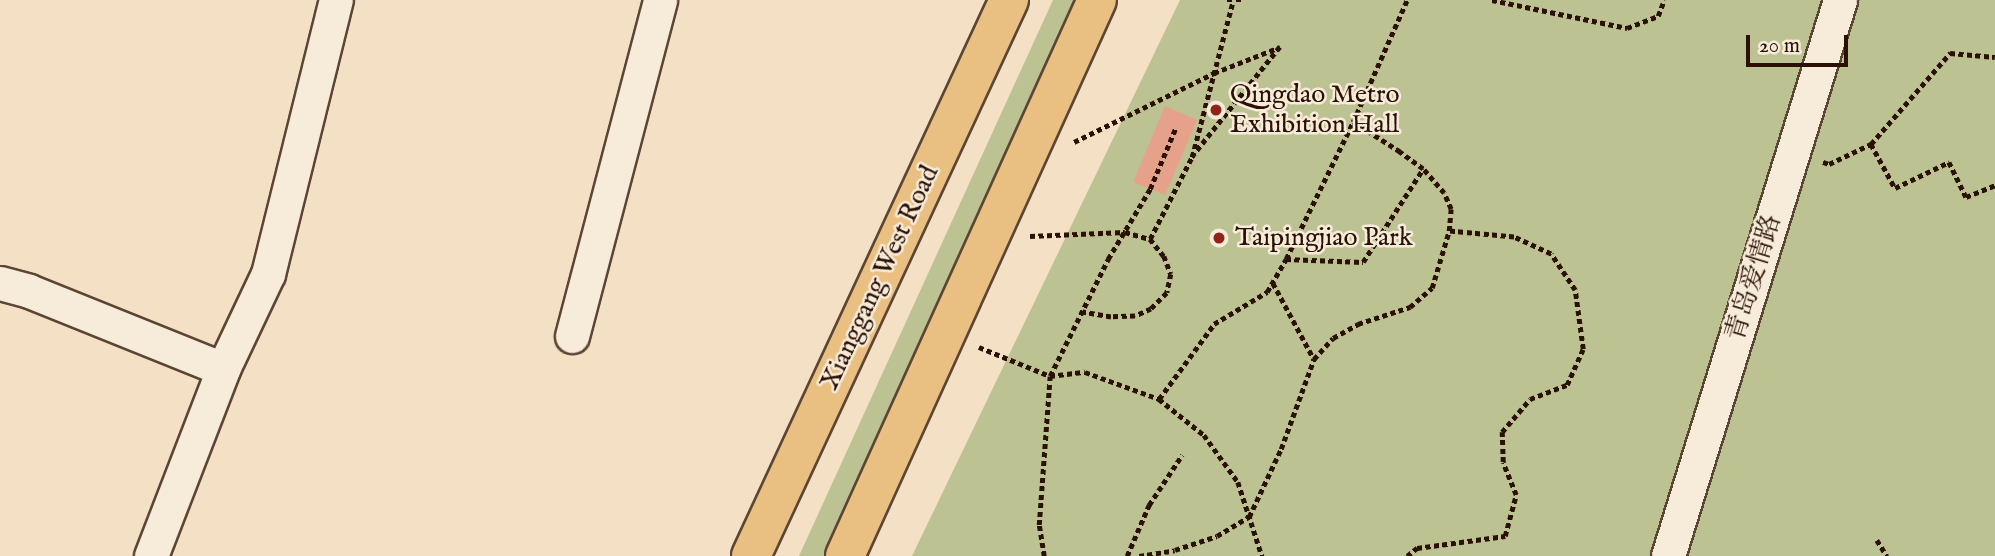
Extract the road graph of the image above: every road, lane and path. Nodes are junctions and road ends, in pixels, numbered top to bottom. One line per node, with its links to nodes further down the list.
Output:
1 (336, 0): 32 (street)
2 (660, 0): 30 (street)
3 (1009, 0): 39 (main road, Xianggang West Road)
4 (1097, 0): 23 (main road)
5 (1242, 0): 10 (path)
6 (1407, 0): 13 (path)
7 (1492, 0): 8 (path)
8 (1664, 0)
9 (1840, 0): 17 (street, 青岛爱情路)
10 (1230, 1): 12 (path)
11 (1995, 57): 15 (path)
12 (1214, 73): 16 (path); 18 (path); 18 (path)
13 (1353, 122): 19 (path); 25 (path)
14 (1175, 127): 22 (path)
15 (1871, 144): 17 (path); 20 (path)
16 (1069, 145)
17 (1792, 155): 46 (street, 青岛爱情路)
18 (1192, 157): 24 (path)
19 (1423, 169): 21 (path); 25 (path)
20 (1995, 185)
21 (1449, 231): 31 (path); 45 (path)
22 (1125, 232): 23 (path); 24 (path); 28 (path)
23 (990, 237): 29 (main road)
24 (1150, 239): 28 (path)
25 (1286, 259): 27 (path)
26 (0, 283): 32 (street)
27 (1273, 283): 31 (path); 34 (path)
28 (1082, 313): 33 (path)
29 (945, 334): 33 (path); 40 (main road)
30 (572, 336)
31 (1314, 359): 36 (path)
32 (223, 369): 38 (street)
33 (1050, 376): 34 (path); 41 (path)
34 (1159, 399): 36 (path)
35 (1182, 455): 42 (path)
36 (1249, 517): 43 (path); 44 (path)
37 (1877, 540): 47 (path)
38 (151, 556)
39 (751, 556)
40 (845, 556)
41 (1044, 556)
42 (1127, 556)
43 (1139, 556)
44 (1262, 556)
45 (1407, 556)
46 (1668, 556)
47 (1887, 556)

